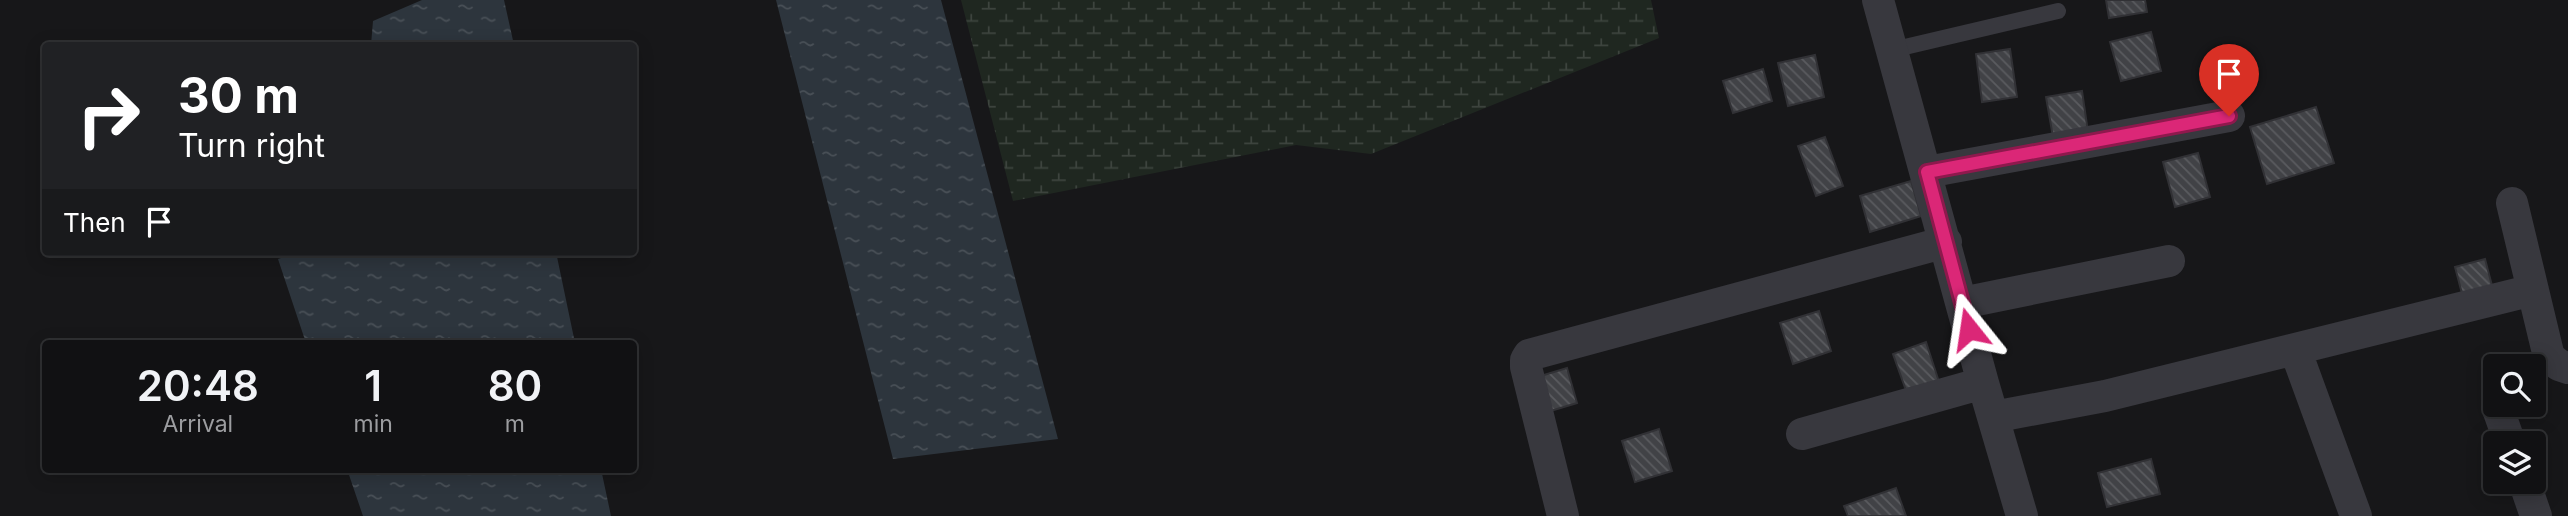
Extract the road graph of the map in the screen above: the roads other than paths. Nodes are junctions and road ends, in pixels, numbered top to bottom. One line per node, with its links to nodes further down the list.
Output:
1 (1878, 0): 3 (street)
2 (2058, 11): 3 (lane)
3 (1892, 50): 5 (street)
4 (2229, 116): 5 (street)
5 (1927, 172): 7 (street)
6 (2512, 203): 9 (street)
7 (1946, 242): 10 (street); 17 (street)
8 (2169, 261): 10 (street)
9 (2533, 290): 11 (street); 12 (street)
10 (1962, 303): 13 (street)
11 (2295, 349): 14 (street); 19 (street)
12 (2554, 370)
13 (1983, 383): 14 (street); 15 (street)
14 (1993, 417): 18 (street)
15 (1802, 434)
16 (2528, 494): 20 (street)
17 (1563, 516)
18 (2022, 516)
19 (2356, 516)
20 (2536, 516)

